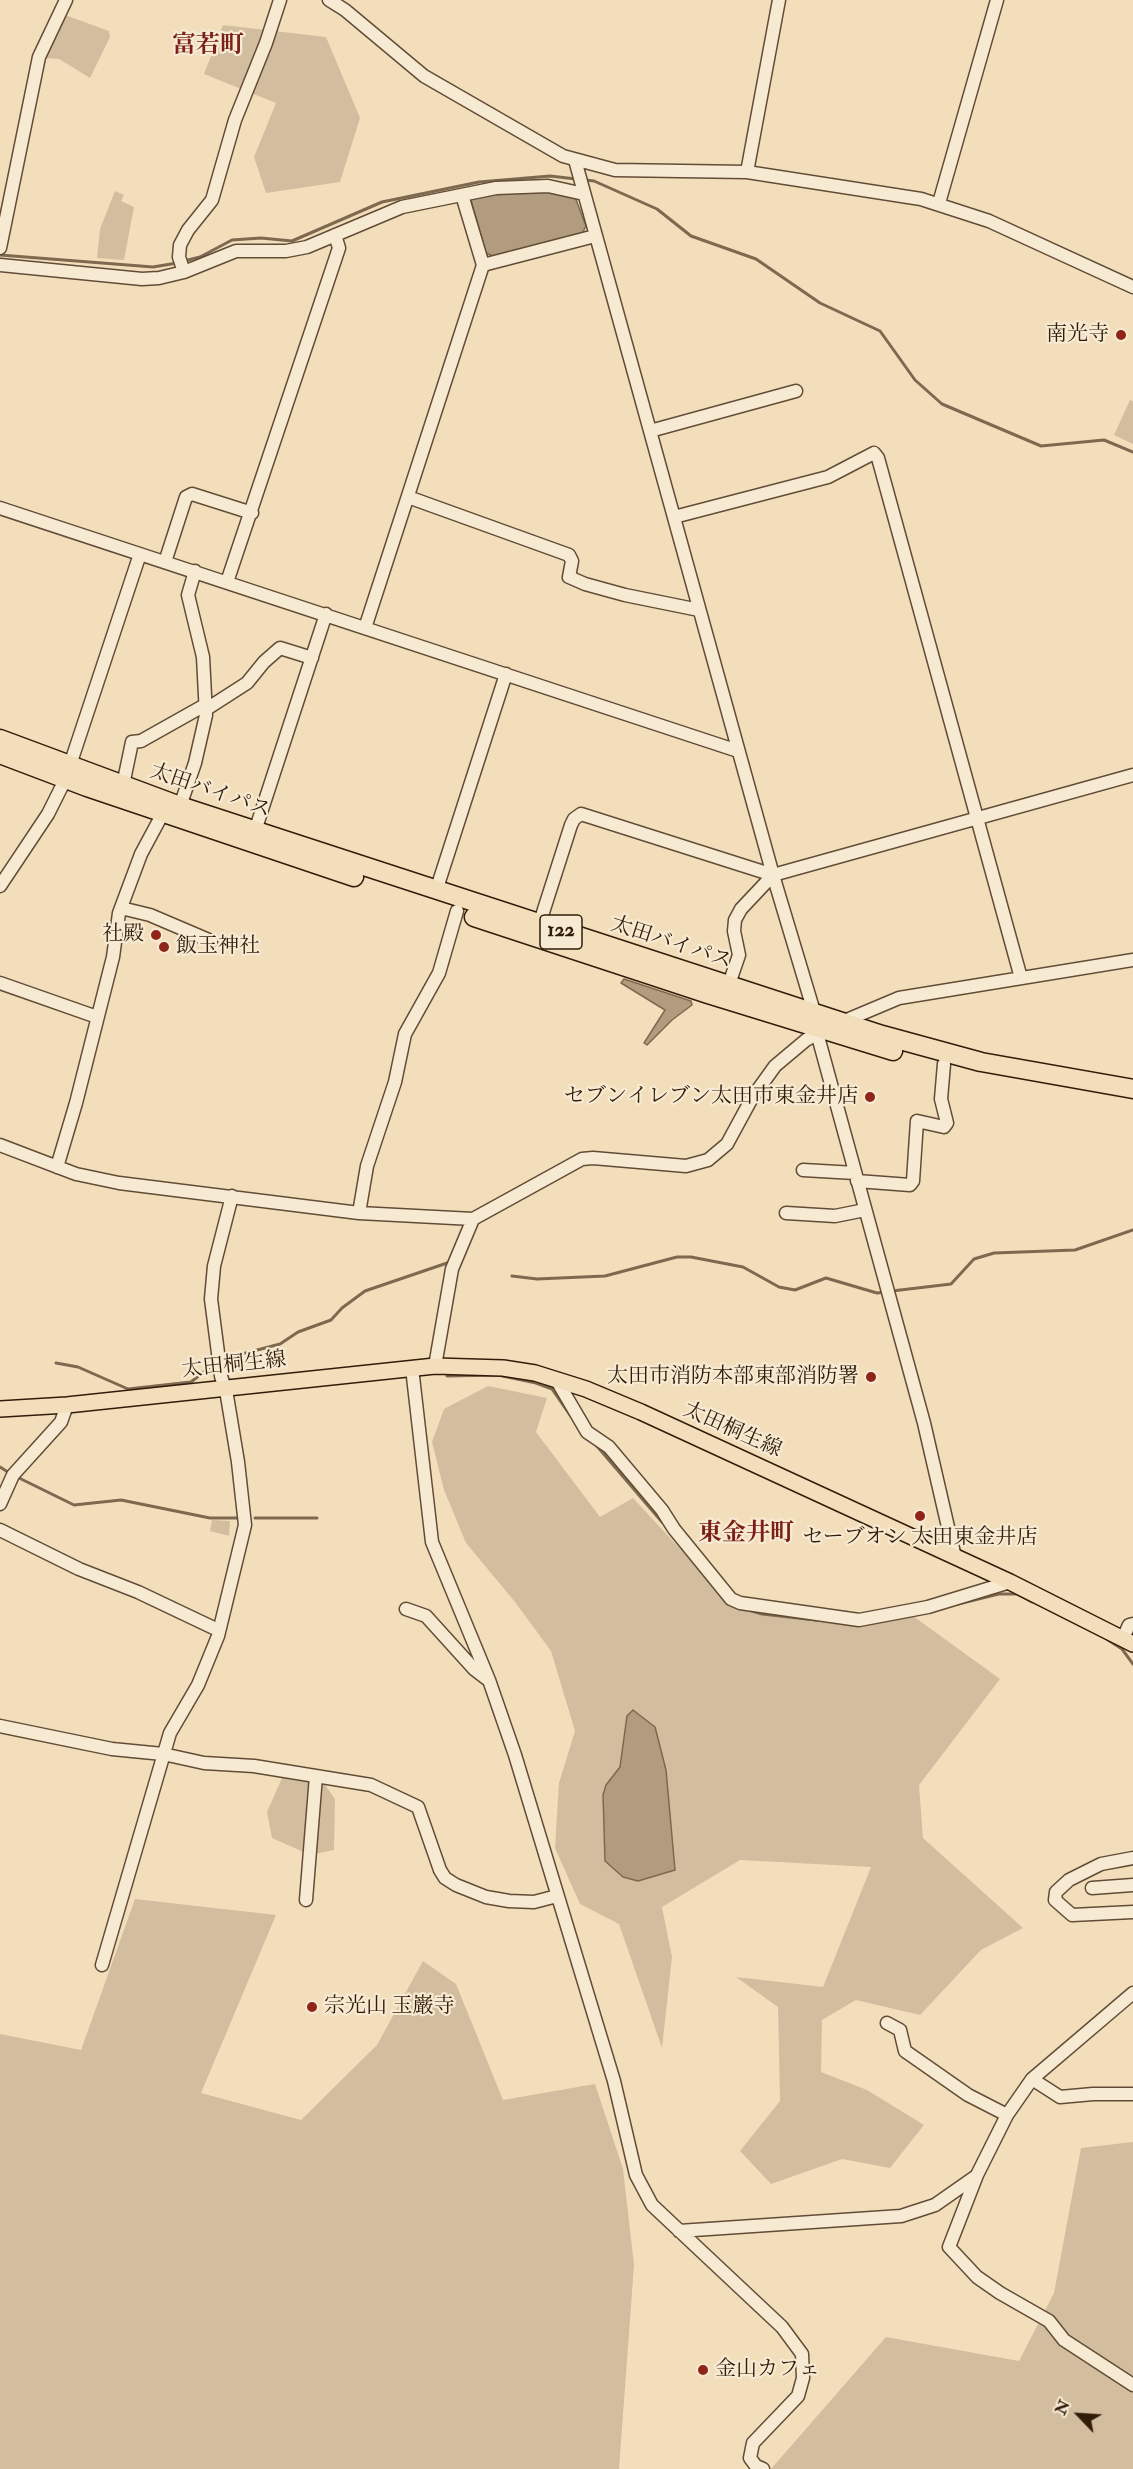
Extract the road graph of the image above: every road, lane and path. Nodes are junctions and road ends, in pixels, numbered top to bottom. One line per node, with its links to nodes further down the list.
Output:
1 (66, 0): 13 (street)
2 (280, 0): 15 (street)
3 (329, 0): 6 (street)
4 (780, 0): 7 (street)
5 (997, 0): 10 (street)
6 (575, 160): 7 (street); 8 (street)
7 (747, 172): 10 (street)
8 (581, 185): 9 (street); 12 (street)
9 (462, 195): 11 (street); 16 (street)
10 (939, 203): 17 (street)
11 (335, 235): 15 (street); 22 (street)
12 (596, 236): 16 (street); 19 (street)
13 (0, 248)
14 (0, 265): 15 (street)
15 (182, 265)
16 (483, 265): 20 (street)
17 (1133, 287)
18 (796, 391): 19 (street)
19 (650, 431): 23 (street)
20 (408, 496): 28 (street); 30 (street)
21 (0, 508): 24 (street)
22 (252, 513): 25 (street); 27 (street)
23 (674, 518): 28 (street); 41 (street)
24 (140, 554): 25 (street); 37 (street)
25 (165, 562): 26 (street)
26 (195, 572): 27 (street); 33 (street)
27 (227, 582): 29 (street)
28 (699, 610): 35 (street)
29 (326, 614): 30 (street); 31 (street)
30 (365, 628): 32 (street)
31 (312, 658): 33 (street); 42 (street)
32 (506, 674): 35 (street); 45 (street)
33 (205, 707): 39 (street); 40 (street)
34 (0, 739): 37 (highway, 太田バイパス / 122)
35 (738, 751): 43 (street)
36 (0, 754): 37 (highway, 太田バイパス / 122)
37 (68, 773): 39 (highway, 太田バイパス / 122); 40 (highway, 太田バイパス / 122); 44 (street)
38 (1133, 775): 41 (street)
39 (123, 785): 40 (highway, 太田バイパス / 122)
40 (171, 809): 42 (highway, 太田バイパス / 122); 46 (street); 47 (highway, 太田バイパス / 122)
41 (978, 818): 43 (street); 51 (street)
42 (255, 831): 45 (highway, 太田バイパス / 122)
43 (772, 875): 48 (street); 53 (street); 56 (street)
44 (0, 886)
45 (436, 891): 48 (highway, 太田バイパス / 122)
46 (121, 908): 49 (street); 54 (street)
47 (457, 911): 56 (highway, 太田バイパス / 122); 66 (street)
48 (539, 925): 53 (highway, 太田バイパス / 122)
49 (211, 941)
50 (1133, 960): 51 (street)
51 (1021, 978): 55 (street)
52 (0, 983): 54 (street)
53 (728, 987): 56 (highway, 太田バイパス / 122)
54 (97, 1017): 61 (street)
55 (842, 1022): 56 (highway, 太田バイパス / 122); 58 (highway, 太田バイパス / 122)
56 (818, 1026): 57 (highway, 太田バイパス / 122); 63 (street); 68 (street)
57 (944, 1064): 59 (highway, 太田バイパス / 122); 63 (street)
58 (1133, 1089)
59 (1133, 1101)
60 (0, 1145): 61 (street)
61 (57, 1167): 64 (street)
62 (802, 1170): 63 (street)
63 (856, 1177): 65 (street)
64 (232, 1196): 66 (street); 72 (street)
65 (865, 1210): 67 (street); 77 (street)
66 (359, 1213): 68 (street)
67 (786, 1213)
68 (473, 1219): 69 (street)
69 (435, 1366): 70 (main road, 太田桐生線); 71 (main road, 太田桐生線)
70 (412, 1368): 72 (main road, 太田桐生線); 83 (street)
71 (556, 1379): 78 (main road, 太田桐生線); 78 (street)
72 (224, 1388): 73 (main road, 太田桐生線); 81 (street)
73 (67, 1405): 74 (main road, 太田桐生線); 75 (street)
74 (0, 1409)
75 (0, 1504)
76 (0, 1530): 81 (street)
77 (954, 1553)
78 (1010, 1582): 82 (main road, 太田桐生線)
79 (406, 1609): 83 (street)
80 (1133, 1624): 82 (street)
81 (218, 1630): 85 (street)
82 (1128, 1641)
83 (489, 1680): 90 (street)
84 (0, 1726): 85 (street)
85 (163, 1754): 86 (street); 93 (street)
86 (316, 1776): 90 (street); 91 (street)
87 (1133, 1858): 92 (street)
88 (1133, 1885): 89 (street)
89 (1092, 1888)
90 (557, 1896): 100 (street)
91 (306, 1900)
92 (1133, 1912)
93 (102, 1965)
94 (1133, 1993): 96 (street)
95 (887, 2023): 98 (street)
96 (1032, 2079): 97 (street); 98 (street)
97 (1133, 2094)
98 (1007, 2115): 99 (street)
99 (977, 2175): 100 (street); 101 (street)
100 (679, 2231): 102 (street)
101 (1133, 2385)
102 (763, 2469)

